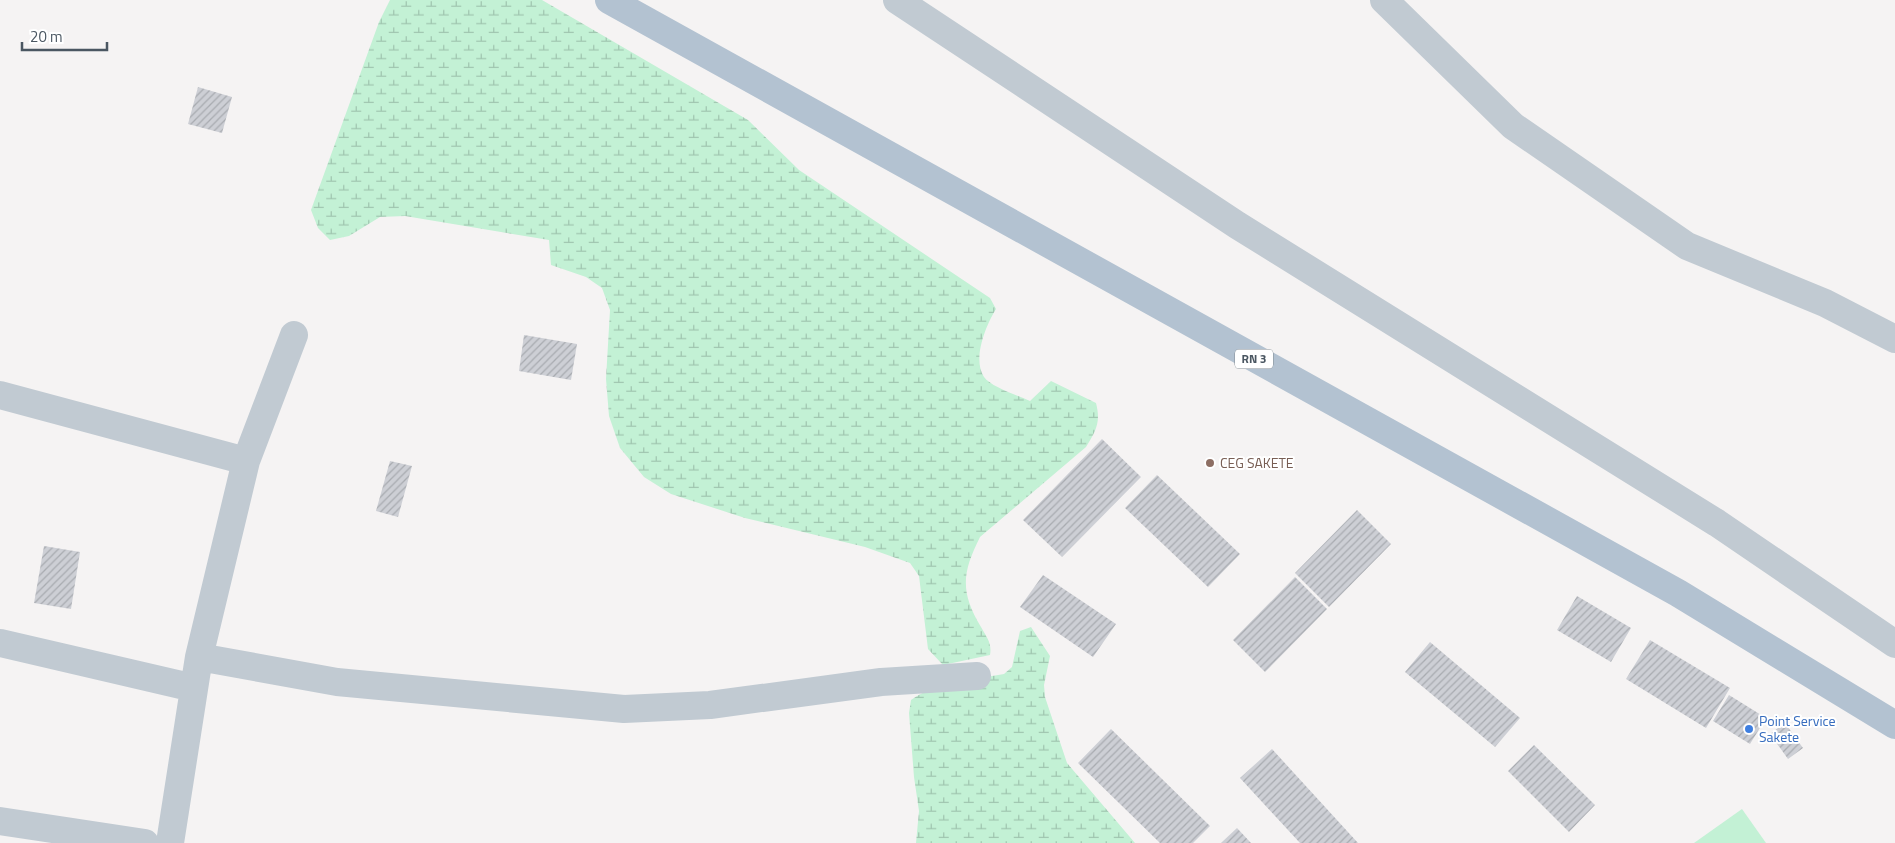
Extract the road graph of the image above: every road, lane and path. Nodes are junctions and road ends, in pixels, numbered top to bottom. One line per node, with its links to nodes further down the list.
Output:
1 (609, 0): 13 (main road, RN 3)
2 (897, 0): 9 (street)
3 (1384, 0): 5 (street)
4 (294, 335): 7 (street)
5 (1895, 338)
6 (0, 395): 7 (street)
7 (246, 461): 10 (street)
8 (0, 644): 12 (street)
9 (1895, 644)
10 (199, 656): 11 (street); 12 (street)
11 (978, 676)
12 (194, 688): 16 (street)
13 (1895, 725)
14 (0, 821): 15 (street)
15 (145, 843)
16 (170, 843)

